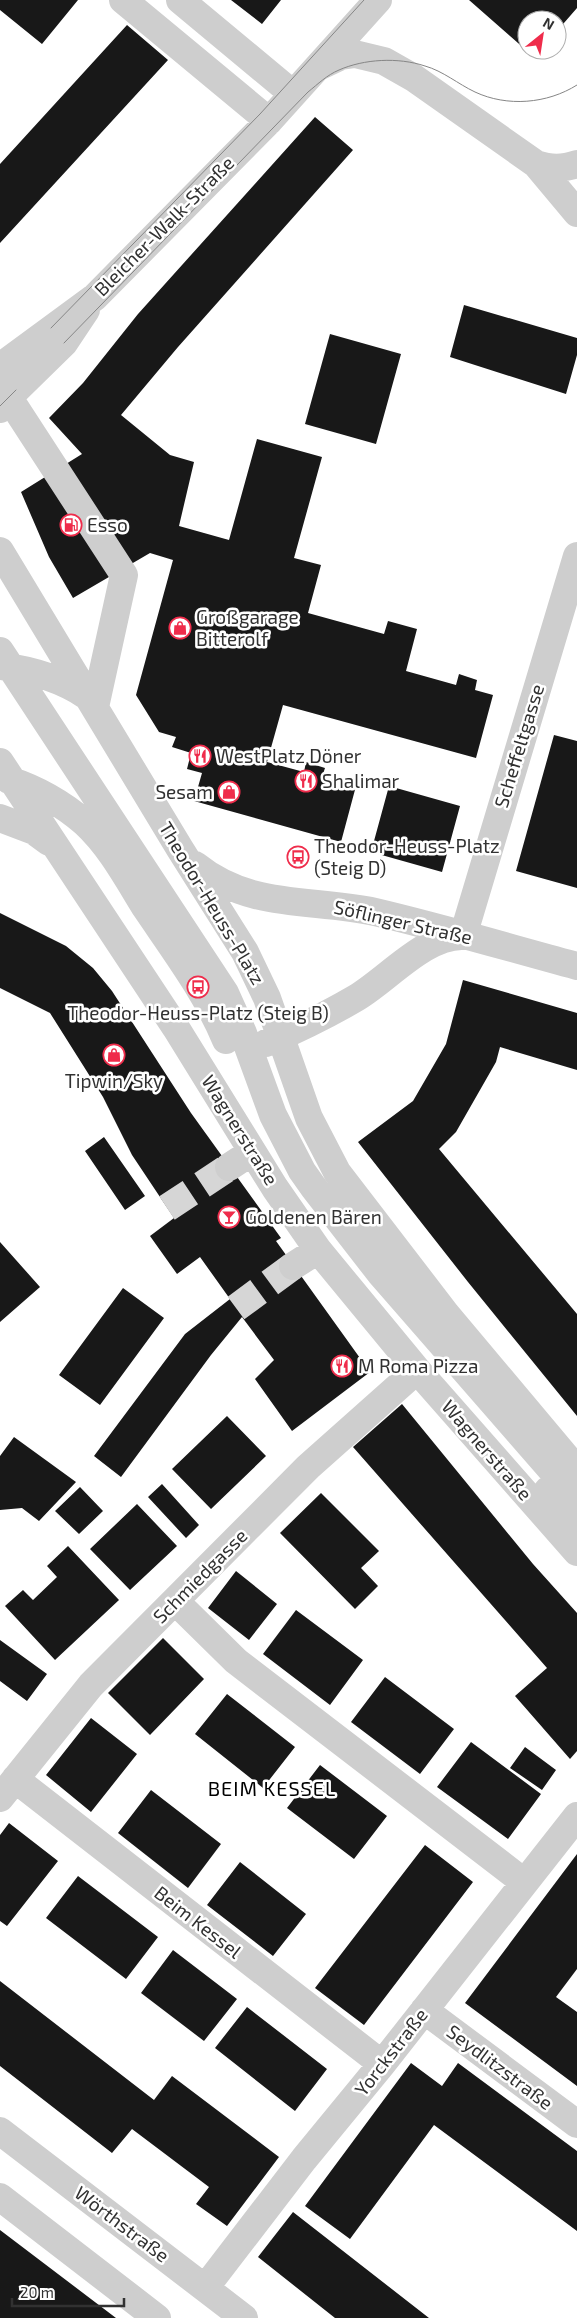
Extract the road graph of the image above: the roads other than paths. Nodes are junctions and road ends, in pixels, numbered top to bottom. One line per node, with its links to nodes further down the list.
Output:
1 (124, 0): 6 (street)
2 (180, 0): 5 (street)
3 (378, 0): 4 (street, Bleicher-Walk-Straße)
4 (314, 70): 5 (street, Bleicher-Walk-Straße); 7 (street)
5 (293, 94): 6 (street, Bleicher-Walk-Straße)
6 (269, 121): 10 (street, Bleicher-Walk-Straße)
7 (536, 164): 8 (street); 9 (street)
8 (577, 164)
9 (577, 213)
10 (95, 297): 11 (street, Bleicher-Walk-Straße); 13 (street)
11 (50, 328): 12 (street, Bleicher-Walk-Straße); 13 (street)
12 (0, 367)
13 (2, 393): 17 (street)
14 (0, 550): 17 (street, Theodor-Heuss-Platz)
15 (577, 556): 24 (street, Scheffeltgasse)
16 (2, 667): 17 (street); 19 (street); 21 (street)
17 (91, 702): 22 (street, Theodor-Heuss-Platz)
18 (3, 770): 19 (street); 21 (street); 23 (street)
19 (66, 786): 21 (street)
20 (0, 818): 23 (street)
21 (116, 845): 28 (street)
22 (180, 849): 24 (street, Söflinger Straße); 27 (street, Theodor-Heuss-Platz)
23 (57, 850): 26 (street)
24 (463, 936): 25 (street, Söflinger Straße); 27 (street)
25 (577, 966)
26 (176, 1028): 28 (street); 29 (street, Wagnerstraße)
27 (281, 1036): 28 (street); 34 (street)
28 (240, 1051): 35 (street); 36 (street)
29 (252, 1152): 30 (street); 31 (street, Wagnerstraße)
30 (229, 1167)
31 (318, 1250): 32 (street); 33 (street, Wagnerstraße)
32 (293, 1266)
33 (417, 1370): 37 (street, Wagnerstraße); 38 (street, Schmiedgasse)
34 (577, 1470)
35 (577, 1500)
36 (577, 1522)
37 (577, 1552)
38 (175, 1601): 39 (street, Schmiedgasse); 41 (street)
39 (7, 1789): 43 (street, Beim Kessel)
40 (577, 1816): 41 (street, Yorckstraße)
41 (524, 1882): 42 (street, Yorckstraße)
42 (424, 2010): 43 (street, Yorckstraße); 44 (street, Seydlitzstraße)
43 (382, 2064): 47 (street, Yorckstraße)
44 (577, 2124)
45 (0, 2131): 47 (street, Wörthstraße)
46 (0, 2197): 48 (street)
47 (205, 2288): 49 (street, Wörthstraße)
48 (157, 2318)
49 (244, 2318)

